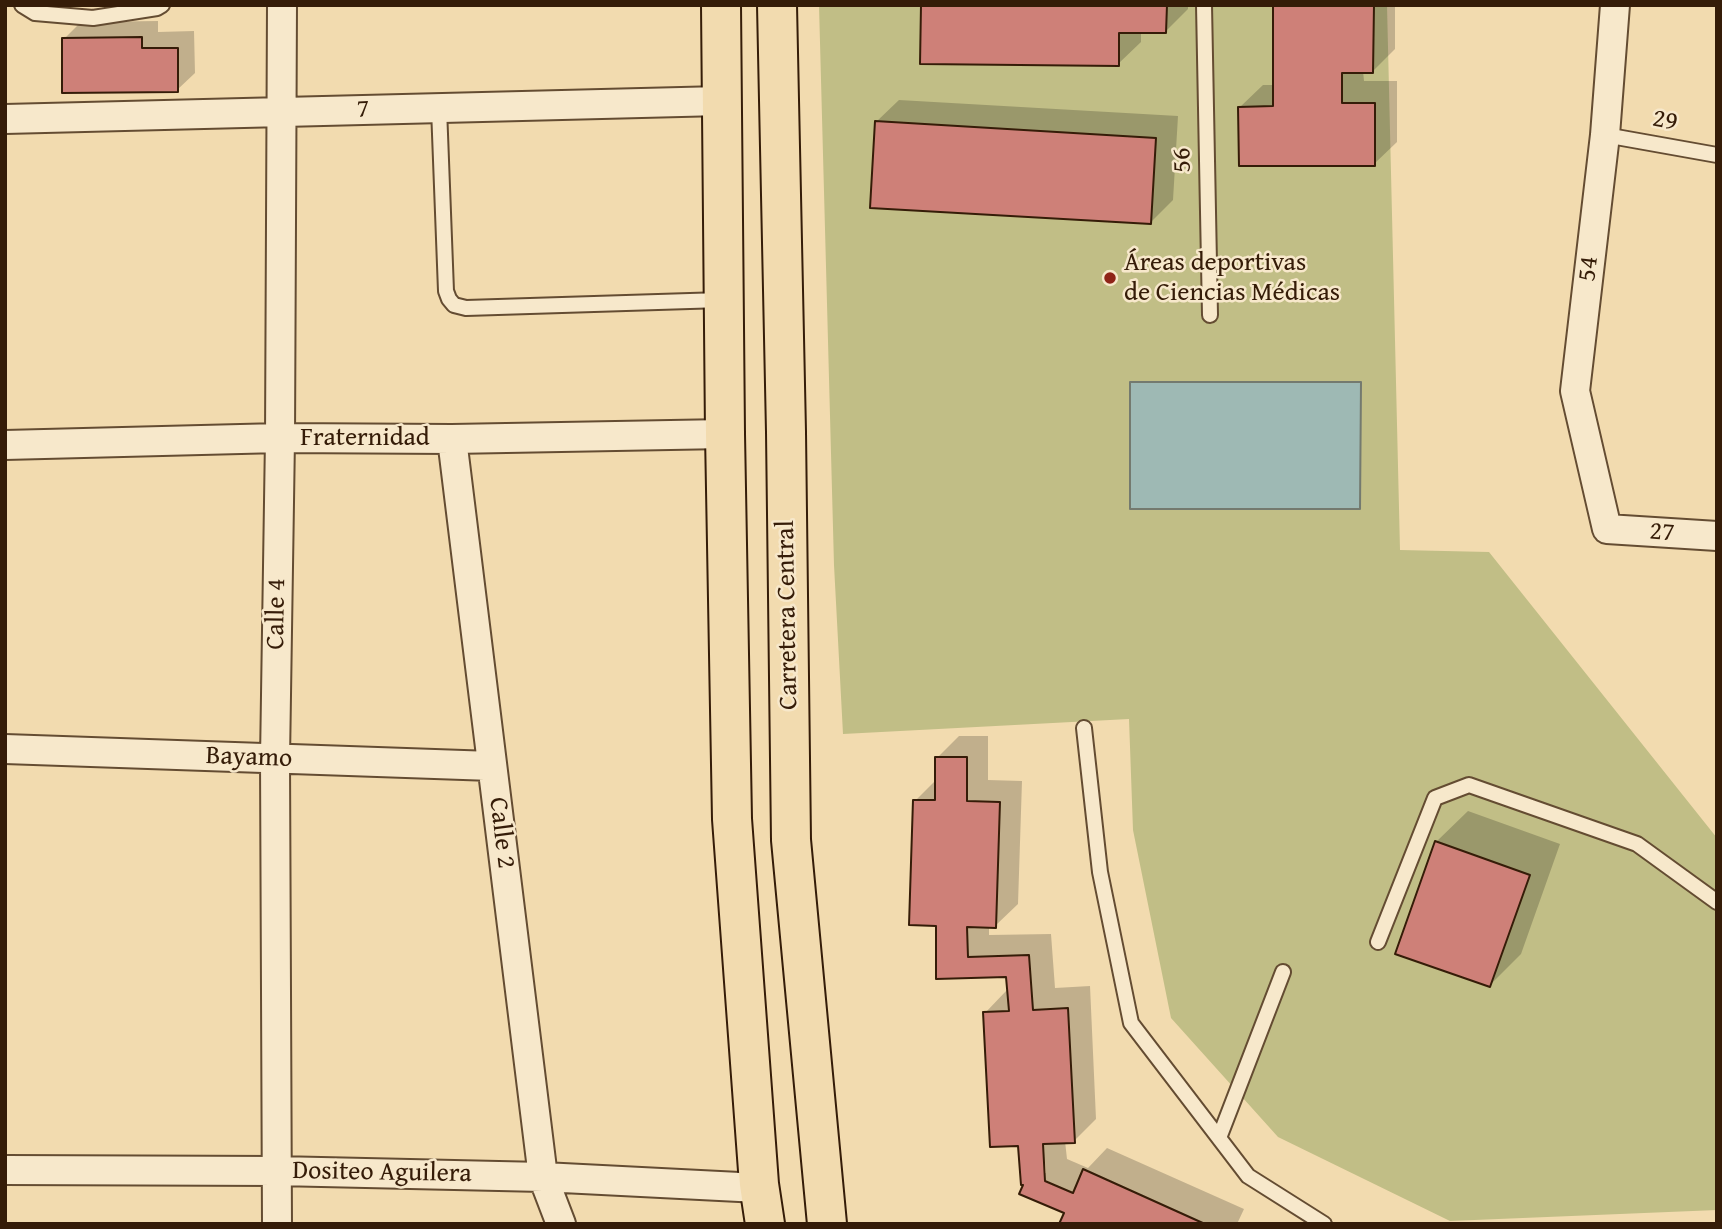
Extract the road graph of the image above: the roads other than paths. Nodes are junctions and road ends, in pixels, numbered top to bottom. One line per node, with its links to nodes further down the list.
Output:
1 (22, 5): 2 (lane)
2 (162, 5)
3 (282, 5): 10 (street, Calle 4)
4 (721, 5): 8 (main road)
5 (777, 5): 36 (main road, Carretera Central)
6 (1204, 5): 15 (lane, 56)
7 (1615, 5): 12 (street, 54)
8 (722, 100): 9 (street, 7); 14 (main road)
9 (439, 108): 10 (street, 7); 14 (lane)
10 (282, 113): 11 (street, 7); 17 (street, Calle 4)
11 (5, 119)
12 (1605, 135): 13 (lane, 29); 20 (street, 54)
13 (1717, 155)
14 (723, 300): 16 (main road)
15 (1210, 315)
16 (725, 434): 18 (street, Fraternidad); 33 (main road)
17 (280, 438): 18 (street, Fraternidad); 19 (street, Fraternidad); 24 (street, Calle 4)
18 (453, 439): 25 (street, Calle 2)
19 (5, 445)
20 (1607, 529): 21 (street, 27)
21 (1717, 536)
22 (1084, 728): 29 (lane)
23 (5, 749): 24 (street, Bayamo)
24 (275, 759): 25 (street, Bayamo); 31 (street, Calle 4)
25 (492, 766): 32 (street, Calle 2)
26 (1717, 902): 27 (lane)
27 (1378, 942)
28 (1283, 972): 29 (lane)
29 (1219, 1138): 37 (lane)
30 (5, 1170): 31 (street, Dositeo Aguilera)
31 (277, 1171): 32 (street, Dositeo Aguilera); 34 (street, Calle 4)
32 (543, 1177): 33 (street, Dositeo Aguilera); 35 (street, Calle 2)
33 (762, 1206)
34 (277, 1224)
35 (561, 1224)
36 (827, 1224)
37 (1324, 1224)

